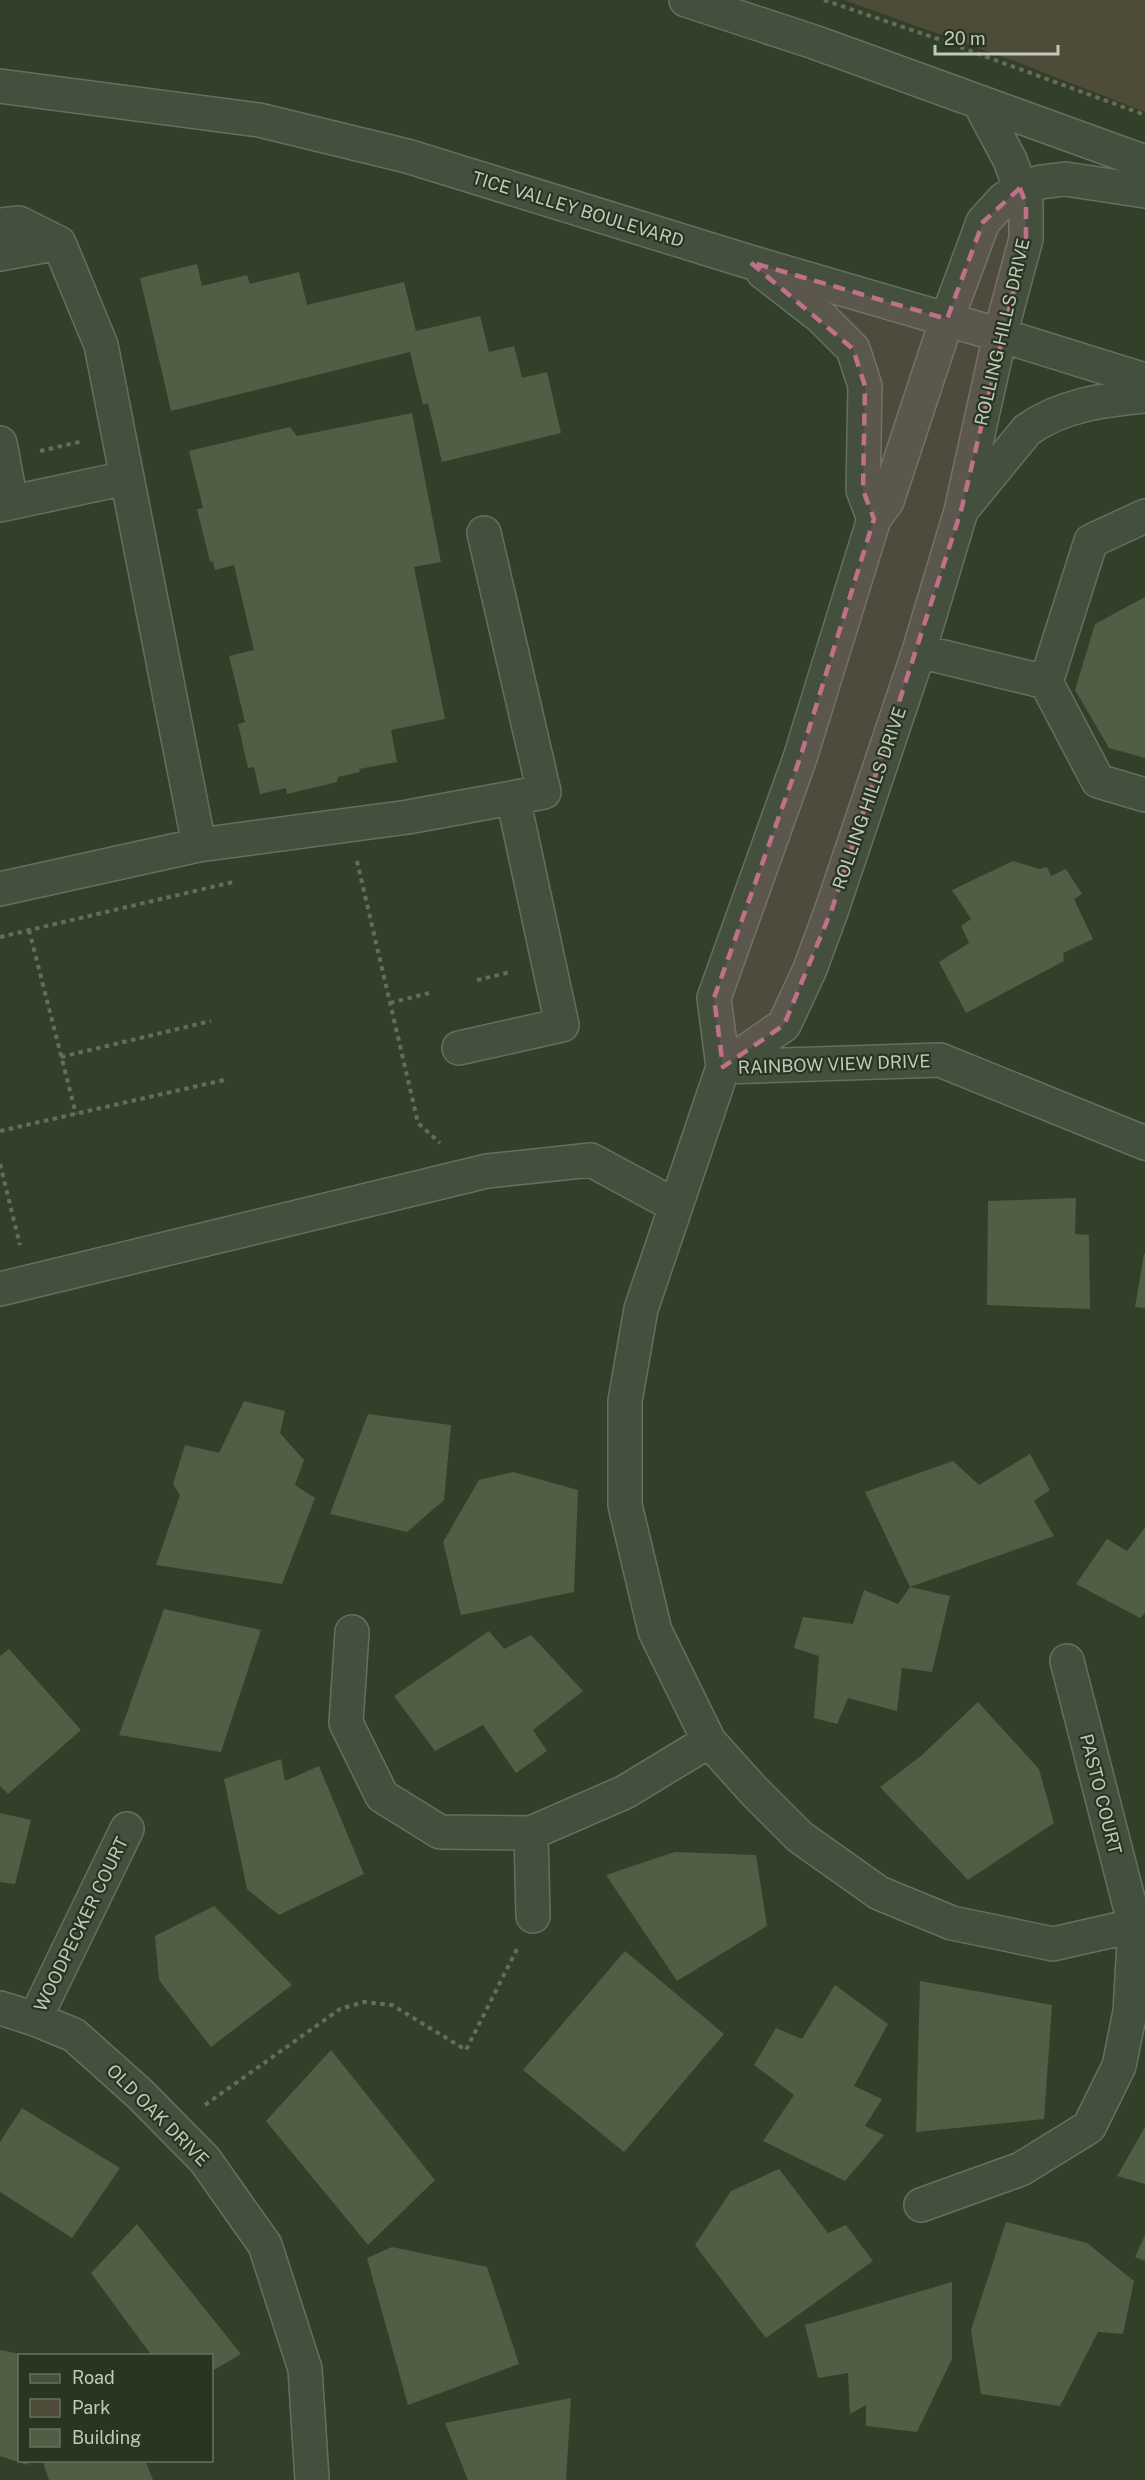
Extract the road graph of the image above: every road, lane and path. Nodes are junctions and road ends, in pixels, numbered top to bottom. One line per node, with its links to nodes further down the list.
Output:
1 (686, 0): 4 (street)
2 (824, 0): 5 (path)
3 (0, 86): 12 (street, TICE VALLEY BOULEVARD)
4 (979, 102): 6 (street); 7 (street, ROLLING HILLS DRIVE)
5 (1145, 115)
6 (1145, 162)
7 (1020, 188): 8 (street); 13 (street); 14 (street, ROLLING HILLS DRIVE)
8 (1145, 191)
9 (0, 225): 10 (street)
10 (59, 243): 11 (street); 20 (street)
11 (0, 254)
12 (750, 262): 13 (street, TICE VALLEY BOULEVARD); 24 (street)
13 (947, 319): 14 (street, TICE VALLEY BOULEVARD); 24 (street)
14 (1000, 334): 15 (street, TICE VALLEY BOULEVARD); 22 (street, ROLLING HILLS DRIVE)
15 (1145, 380)
16 (1145, 396): 22 (street)
17 (92, 439): 19 (path)
18 (0, 443): 21 (street)
19 (38, 452)
20 (126, 478): 21 (street); 30 (street)
21 (6, 503)
22 (961, 511): 26 (street, ROLLING HILLS DRIVE)
23 (1145, 516): 27 (street)
24 (874, 519): 41 (street)
25 (484, 533): 29 (street)
26 (919, 651): 27 (street); 41 (street, ROLLING HILLS DRIVE)
27 (1046, 682): 28 (street)
28 (1145, 795)
29 (513, 798): 30 (street); 39 (street)
30 (199, 845): 33 (street)
31 (355, 853): 37 (path)
32 (235, 881): 34 (path)
33 (0, 889)
34 (29, 930): 35 (path); 40 (path)
35 (0, 937)
36 (429, 993): 37 (path)
37 (390, 1003): 46 (path)
38 (211, 1021): 40 (path)
39 (459, 1048)
40 (61, 1057): 43 (path)
41 (723, 1067): 45 (street, RAINBOW VIEW DRIVE); 48 (street)
42 (224, 1080): 43 (path)
43 (76, 1114): 44 (path)
44 (0, 1131)
45 (1145, 1143)
46 (442, 1145)
47 (0, 1164): 49 (path)
48 (676, 1206): 50 (street); 53 (street)
49 (21, 1252)
50 (0, 1289)
51 (352, 1632): 55 (street)
52 (1067, 1662): 57 (street, PASTO COURT)
53 (709, 1741): 55 (street); 57 (street)
54 (127, 1829): 59 (street, WOODPECKER COURT)
55 (531, 1833): 56 (street)
56 (533, 1917): 60 (path)
57 (1140, 1924): 61 (street, PASTO COURT)
58 (0, 2008): 59 (street, OLD OAK DRIVE)
59 (35, 2019): 60 (street, OLD OAK DRIVE)
60 (172, 2127): 62 (street, OLD OAK DRIVE)
61 (921, 2205)
62 (312, 2480)

